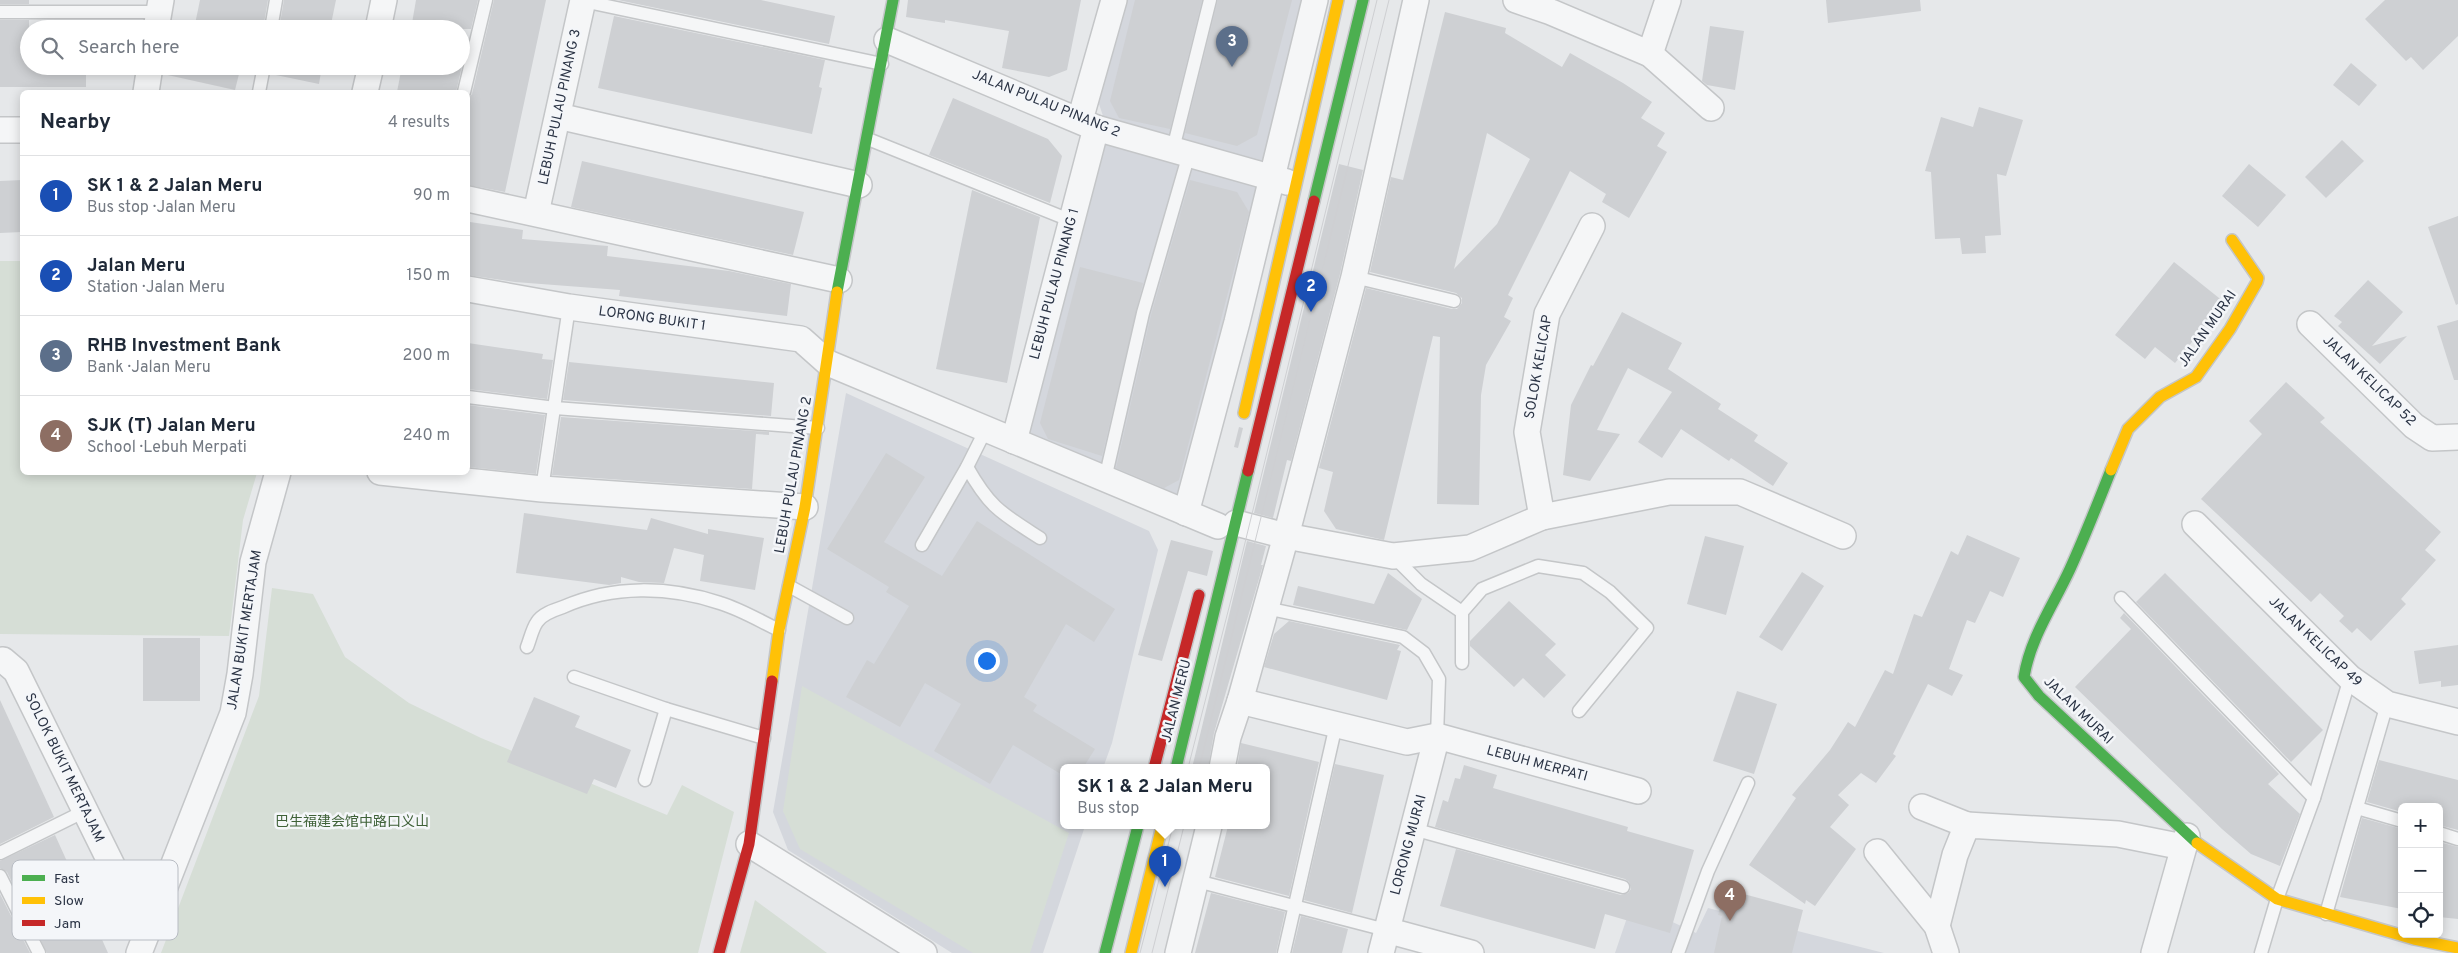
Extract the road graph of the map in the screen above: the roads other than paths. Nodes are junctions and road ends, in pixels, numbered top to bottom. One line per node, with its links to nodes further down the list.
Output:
1 (276, 0): 17 (lane)
2 (384, 0): 18 (street)
3 (486, 0): 22 (lane)
4 (893, 0): 19 (main road, LEBUH PULAU PINANG 2)
5 (1114, 0): 33 (street, LEBUH PULAU PINANG 1)
6 (1210, 0): 37 (lane)
7 (1315, 0): 38 (street)
8 (1338, 0): 39 (main road)
9 (1363, 0): 69 (main road, JALAN MERU)
10 (1416, 0): 46 (street)
11 (1516, 0): 14 (street)
12 (1668, 0): 20 (street)
13 (583, 1): 21 (lane); 32 (street, LEBUH PULAU PINANG 3)
14 (1553, 6): 20 (street)
15 (0, 12): 16 (lane)
16 (159, 13)
17 (273, 20)
18 (380, 20)
19 (887, 40): 21 (main road, LEBUH PULAU PINANG 2); 33 (street, JALAN PULAU PINANG 2)
20 (1650, 54): 31 (street)
21 (882, 64): 36 (main road, LEBUH PULAU PINANG 2)
22 (470, 67)
23 (149, 75): 27 (street)
24 (262, 75): 28 (lane)
25 (369, 75): 29 (street)
26 (468, 75): 30 (lane)
27 (146, 90)
28 (259, 90)
29 (365, 90)
30 (464, 90)
31 (1710, 108)
32 (558, 116): 40 (street); 42 (street, LEBUH PULAU PINANG 3)
33 (1088, 124): 37 (street, JALAN PULAU PINANG 2); 43 (street, LEBUH PULAU PINANG 1)
34 (0, 130): 35 (street)
35 (20, 130)
36 (868, 139): 40 (main road, LEBUH PULAU PINANG 2); 43 (lane)
37 (1181, 152): 38 (street, JALAN PULAU PINANG 2); 63 (lane)
38 (1270, 177): 39 (street, JALAN PULAU PINANG 2); 66 (street)
39 (1296, 184): 55 (main road)
40 (859, 185): 47 (main road, LEBUH PULAU PINANG 2)
41 (470, 198): 42 (street)
42 (536, 213): 47 (street)
43 (1072, 222): 59 (street, LEBUH PULAU PINANG 1)
44 (1592, 226): 67 (street, SOLOK KELICAP)
45 (2232, 240): 113 (main road, JALAN MURAI)
46 (1354, 277): 49 (lane); 70 (street)
47 (839, 280): 52 (main road, LEBUH PULAU PINANG 2)
48 (470, 289): 50 (street, LORONG BUKIT 1)
49 (1454, 301)
50 (569, 308): 52 (street, LORONG BUKIT 1); 54 (lane)
51 (2310, 324): 58 (street, JALAN KELICAP 52)
52 (828, 363): 56 (main road, LEBUH PULAU PINANG 2); 57 (street, LORONG BUKIT 1)
53 (470, 397): 54 (lane)
54 (555, 408): 56 (lane); 64 (lane)
55 (1242, 422)
56 (818, 428): 65 (main road, LEBUH PULAU PINANG 2)
57 (986, 429): 59 (street, LORONG BUKIT 1); 60 (lane)
58 (2458, 437)
59 (1014, 441): 63 (street, LORONG BUKIT 1)
60 (967, 467): 72 (lane); 73 (lane)
61 (277, 475): 118 (street, JALAN BUKIT MERTAJAM)
62 (409, 475): 64 (street)
63 (1105, 479): 66 (street, LORONG BUKIT 1)
64 (542, 489): 65 (street)
65 (805, 507): 76 (main road, LEBUH PULAU PINANG 2)
66 (1186, 513): 69 (street, LORONG BUKIT 1)
67 (1542, 517): 71 (street, LORONG BUKIT 1); 74 (street, LORONG BUKIT 1)
68 (2195, 524): 86 (street, JALAN KELICAP 49)
69 (1222, 525): 70 (street, LORONG BUKIT 1); 96 (main road, JALAN MERU)
70 (1286, 536): 74 (street, LORONG BUKIT 1); 78 (street)
71 (1843, 536)
72 (1040, 538)
73 (922, 545)
74 (1393, 556): 79 (lane)
75 (1203, 582): 95 (main road, JALAN MERU)
76 (789, 586): 80 (lane); 81 (main road, LEBUH PULAU PINANG 2)
77 (2122, 598): 101 (lane)
78 (1266, 608): 87 (street); 93 (lane)
79 (1462, 612): 84 (lane); 90 (lane)
80 (847, 618)
81 (779, 630): 82 (lane); 94 (main road, LEBUH PULAU PINANG 2)
82 (527, 647)
83 (3, 660): 104 (street, SOLOK BUKIT MERTAJAM)
84 (1462, 662)
85 (574, 677): 89 (lane)
86 (2350, 678): 88 (street, JALAN KELICAP 49); 101 (lane)
87 (1240, 700): 92 (street); 97 (street)
88 (2387, 704): 91 (street, JALAN KELICAP 49); 103 (lane)
89 (666, 709): 94 (lane); 98 (lane)
90 (1579, 711)
91 (2458, 722)
92 (1336, 725): 93 (street); 124 (lane)
93 (1437, 736): 100 (street, LEBUH MERPATI); 110 (street, LORONG MURAI)
94 (764, 738): 114 (main road, LEBUH PULAU PINANG 2)
95 (1155, 764)
96 (1177, 764)
97 (1223, 764)
98 (645, 780)
99 (1748, 782): 138 (lane)
100 (1638, 791)
101 (2314, 798): 122 (lane)
102 (1922, 807): 106 (street)
103 (2357, 808): 105 (lane); 125 (lane)
104 (85, 811): 115 (lane); 117 (street, SOLOK BUKIT MERTAJAM)
105 (2398, 820)
106 (1967, 825): 113 (street); 126 (street)
107 (1137, 829): 133 (main road)
108 (1161, 829): 134 (main road)
109 (1208, 829): 120 (street)
110 (1413, 830): 121 (lane); 128 (street, LORONG MURAI)
111 (2443, 834): 112 (lane)
112 (2458, 839)
113 (2185, 841): 122 (main road, JALAN MURAI); 140 (street)
114 (749, 844): 131 (main road, LEBUH PULAU PINANG 2); 132 (street)
115 (0, 852)
116 (1876, 852): 126 (street)
117 (106, 860)
118 (175, 860)
119 (0, 876): 123 (lane)
120 (1196, 881): 124 (lane); 135 (street)
121 (1623, 887)
122 (2277, 899): 125 (main road, JALAN MURAI); 141 (lane)
123 (12, 900)
124 (1297, 906): 128 (lane); 136 (lane)
125 (2326, 914): 129 (main road, JALAN MURAI)
126 (1937, 926): 139 (street)
127 (32, 940): 130 (lane)
128 (1384, 942): 137 (street)
129 (2458, 948)
130 (39, 953)
131 (719, 953)
132 (924, 953)
133 (1105, 953)
134 (1131, 953)
135 (1178, 953)
136 (1284, 953)
137 (1471, 953)
138 (1678, 953)
139 (1946, 953)
140 (2154, 953)
141 (2261, 953)

